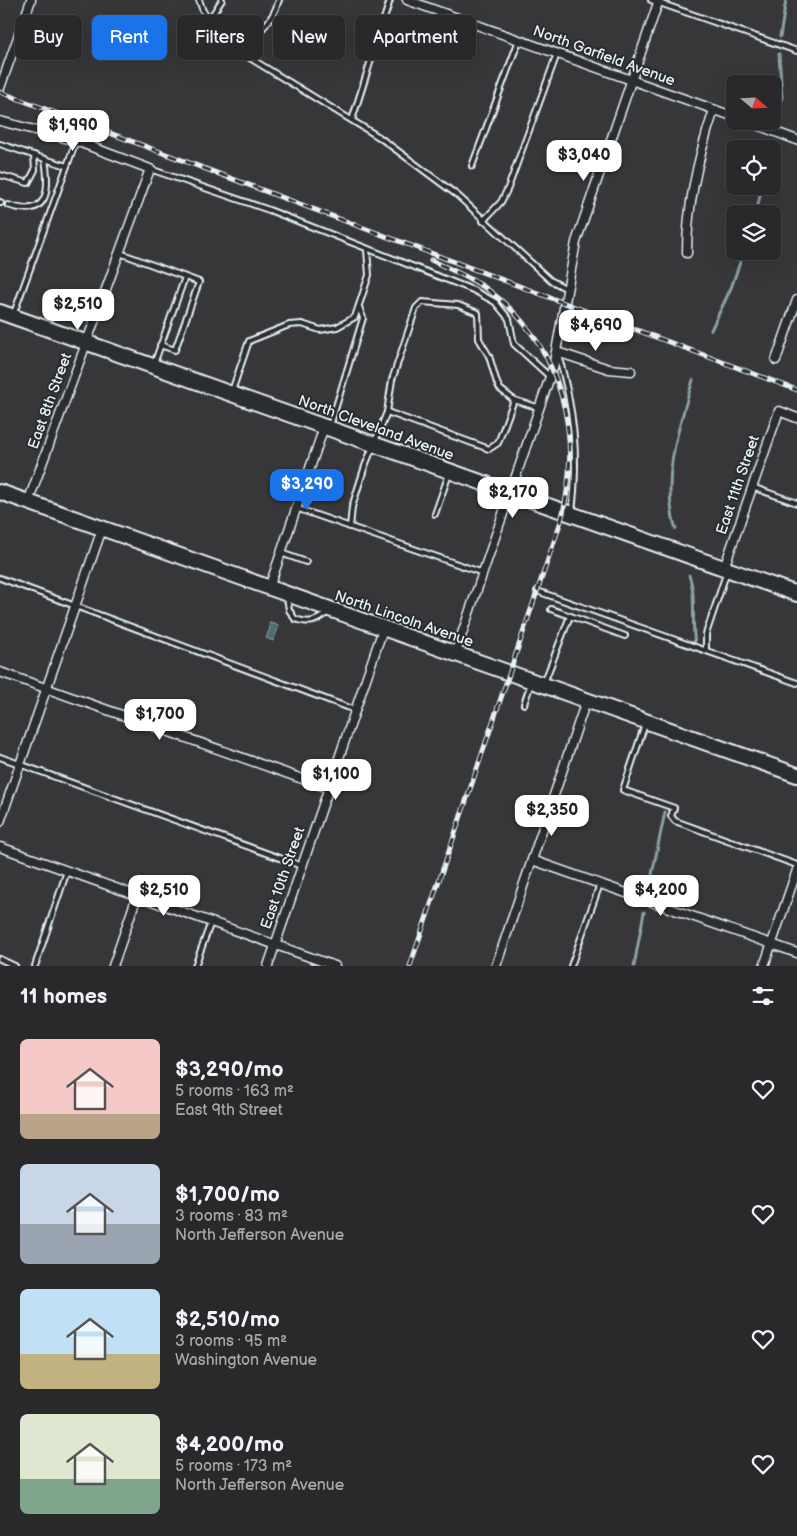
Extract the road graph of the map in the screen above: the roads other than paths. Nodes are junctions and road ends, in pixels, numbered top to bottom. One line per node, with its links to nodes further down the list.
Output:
1 (31, 0): 15 (street)
2 (199, 0): 8 (lane)
3 (222, 0): 9 (lane)
4 (279, 0): 10 (lane)
5 (390, 0): 20 (lane)
6 (407, 0): 11 (street, North Garfield Avenue)
7 (656, 1): 12 (lane); 16 (street)
8 (205, 15)
9 (212, 15)
10 (263, 29)
11 (519, 40): 13 (street, North Garfield Avenue); 29 (lane)
12 (797, 51)
13 (557, 54): 16 (street, North Garfield Avenue); 33 (lane)
14 (254, 60): 20 (lane)
15 (3, 69): 17 (street)
16 (631, 80): 18 (street, North Garfield Avenue); 38 (street)
17 (0, 88)
18 (714, 110): 19 (street, North Garfield Avenue); 36 (street)
19 (726, 114)
20 (352, 120): 33 (lane)
21 (0, 121): 24 (street)
22 (770, 130): 23 (street)
23 (797, 140)
24 (76, 141): 28 (lane); 30 (street)
25 (0, 144): 26 (lane)
26 (34, 156): 27 (lane); 31 (lane)
27 (45, 159): 28 (lane); 32 (lane)
28 (67, 166): 41 (lane)
29 (472, 166)
30 (150, 168): 34 (lane); 35 (street, East 8th Street)
31 (0, 175)
32 (8, 205)
33 (483, 221): 38 (lane)
34 (367, 250): 40 (lane); 48 (lane)
35 (120, 253): 37 (lane); 42 (street, East 8th Street)
36 (688, 253)
37 (185, 277): 43 (lane); 43 (lane)
38 (567, 290): 44 (street)
39 (797, 300): 45 (street)
40 (359, 308): 49 (lane); 54 (lane)
41 (6, 314): 42 (highway, North Cleveland Avenue)
42 (86, 342): 46 (highway, North Cleveland Avenue); 60 (street, East 8th Street)
43 (160, 345): 46 (lane)
44 (557, 352): 47 (street); 48 (street); 64 (lane)
45 (776, 360)
46 (153, 366): 49 (highway, North Cleveland Avenue)
47 (631, 371)
48 (550, 377): 51 (street)
49 (231, 393): 54 (highway, North Cleveland Avenue)
50 (514, 400): 51 (lane); 52 (lane); 52 (lane)
51 (540, 408): 59 (street)
52 (387, 412): 55 (lane)
53 (797, 418): 57 (street, East 11th Street)
54 (327, 428): 55 (highway, North Cleveland Avenue); 62 (street)
55 (375, 445): 56 (highway, North Cleveland Avenue); 65 (lane)
56 (450, 472): 59 (highway, North Cleveland Avenue); 63 (lane)
57 (752, 487): 61 (lane); 69 (street, East 11th Street)
58 (0, 492): 60 (highway, North Lincoln Avenue)
59 (511, 493): 64 (highway, North Cleveland Avenue); 70 (street)
60 (28, 502): 66 (highway, North Lincoln Avenue)
61 (797, 503)
62 (296, 508): 65 (lane); 67 (street)
63 (434, 514)
64 (572, 514): 69 (highway, North Cleveland Avenue)
65 (350, 527): 70 (lane)
66 (102, 529): 72 (highway, North Lincoln Avenue); 76 (street)
67 (281, 553): 68 (lane); 72 (street)
68 (306, 562)
69 (726, 568): 75 (highway, North Cleveland Avenue); 82 (lane)
70 (483, 573): 83 (street)
71 (0, 578): 76 (lane)
72 (269, 588): 74 (highway, North Lincoln Avenue)
73 (537, 590): 82 (lane)
74 (287, 594): 78 (highway, North Lincoln Avenue); 78 (lane)
75 (797, 594)
76 (75, 606): 87 (street); 90 (lane)
77 (551, 609): 79 (lane)
78 (331, 610): 80 (highway, North Lincoln Avenue)
79 (570, 616): 81 (lane); 85 (lane)
80 (383, 629): 83 (highway, North Lincoln Avenue); 90 (street, East 10th Street)
81 (625, 636)
82 (706, 650): 86 (lane)
83 (455, 654): 85 (highway, North Lincoln Avenue)
84 (0, 672): 87 (street)
85 (538, 683): 88 (highway, North Lincoln Avenue); 89 (lane)
86 (797, 683)
87 (46, 688): 93 (street); 95 (street)
88 (586, 700): 91 (highway, North Lincoln Avenue); 98 (street)
89 (524, 704)
90 (355, 710): 95 (street, East 10th Street)
91 (646, 721): 94 (highway, North Lincoln Avenue); 99 (lane)
92 (0, 757): 93 (lane)
93 (20, 764): 96 (street); 100 (lane)
94 (797, 775)
95 (328, 788): 100 (street, East 10th Street)
96 (0, 822)
97 (0, 847): 102 (street)
98 (532, 860): 103 (street); 116 (street)
99 (797, 865)
100 (302, 866): 106 (street, East 10th Street)
101 (797, 870): 107 (street)
102 (67, 871): 104 (street); 111 (lane)
103 (600, 884): 107 (street); 117 (lane)
104 (137, 896): 105 (street); 112 (street)
105 (211, 922): 106 (street); 113 (lane)
106 (275, 944): 114 (street, East 10th Street); 115 (street)
107 (771, 944): 108 (street); 118 (street)
108 (797, 953)
109 (0, 959): 110 (lane)
110 (14, 966)
111 (35, 966)
112 (113, 966)
113 (196, 966)
114 (268, 966)
115 (335, 966)
116 (496, 966)
117 (571, 966)
118 (764, 966)

